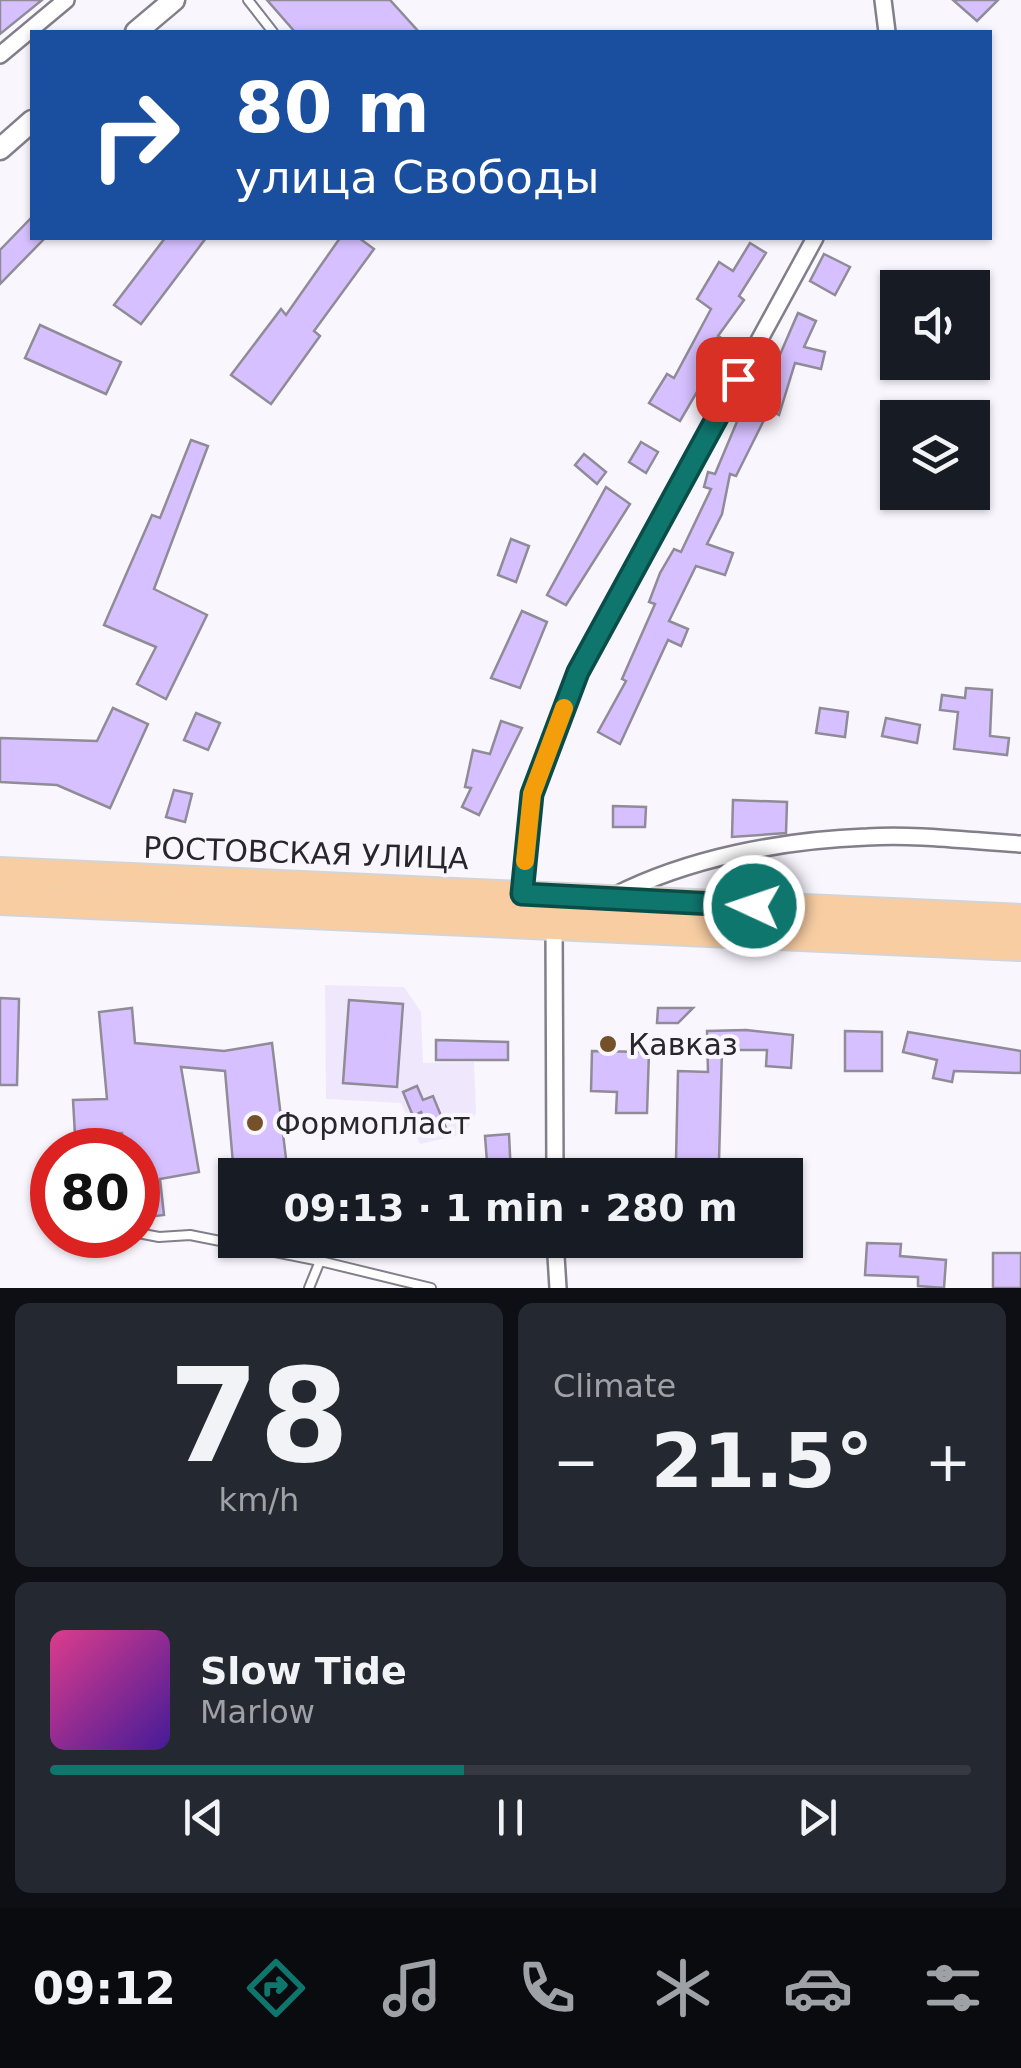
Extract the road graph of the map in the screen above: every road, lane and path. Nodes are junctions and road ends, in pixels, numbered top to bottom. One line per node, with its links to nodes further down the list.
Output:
1 (66, 0): 8 (street)
2 (174, 0): 5 (main road)
3 (248, 0): 6 (lane)
4 (883, 0): 7 (street)
5 (138, 30)
6 (271, 30)
7 (888, 30)
8 (0, 55)
9 (30, 123): 10 (main road)
10 (0, 149)
11 (814, 240): 14 (street)
12 (1021, 844): 15 (street, РОСТОВСКАЯ УЛИЦА)
13 (0, 872): 14 (highway, РОСТОВСКАЯ УЛИЦА)
14 (522, 894): 15 (highway, РОСТОВСКАЯ УЛИЦА)
15 (609, 899): 17 (highway, РОСТОВСКАЯ УЛИЦА)
16 (0, 900): 18 (highway, РОСТОВСКАЯ УЛИЦА)
17 (1021, 919)
18 (554, 922): 19 (highway, РОСТОВСКАЯ УЛИЦА); 22 (street)
19 (971, 944): 20 (highway, РОСТОВСКАЯ УЛИЦА); 21 (street)
20 (1021, 946)
21 (1021, 962)
22 (555, 1158)
23 (160, 1238): 25 (lane)
24 (557, 1258): 28 (street)
25 (320, 1261): 26 (lane); 27 (lane)
26 (308, 1288)
27 (431, 1288)
28 (558, 1288)

